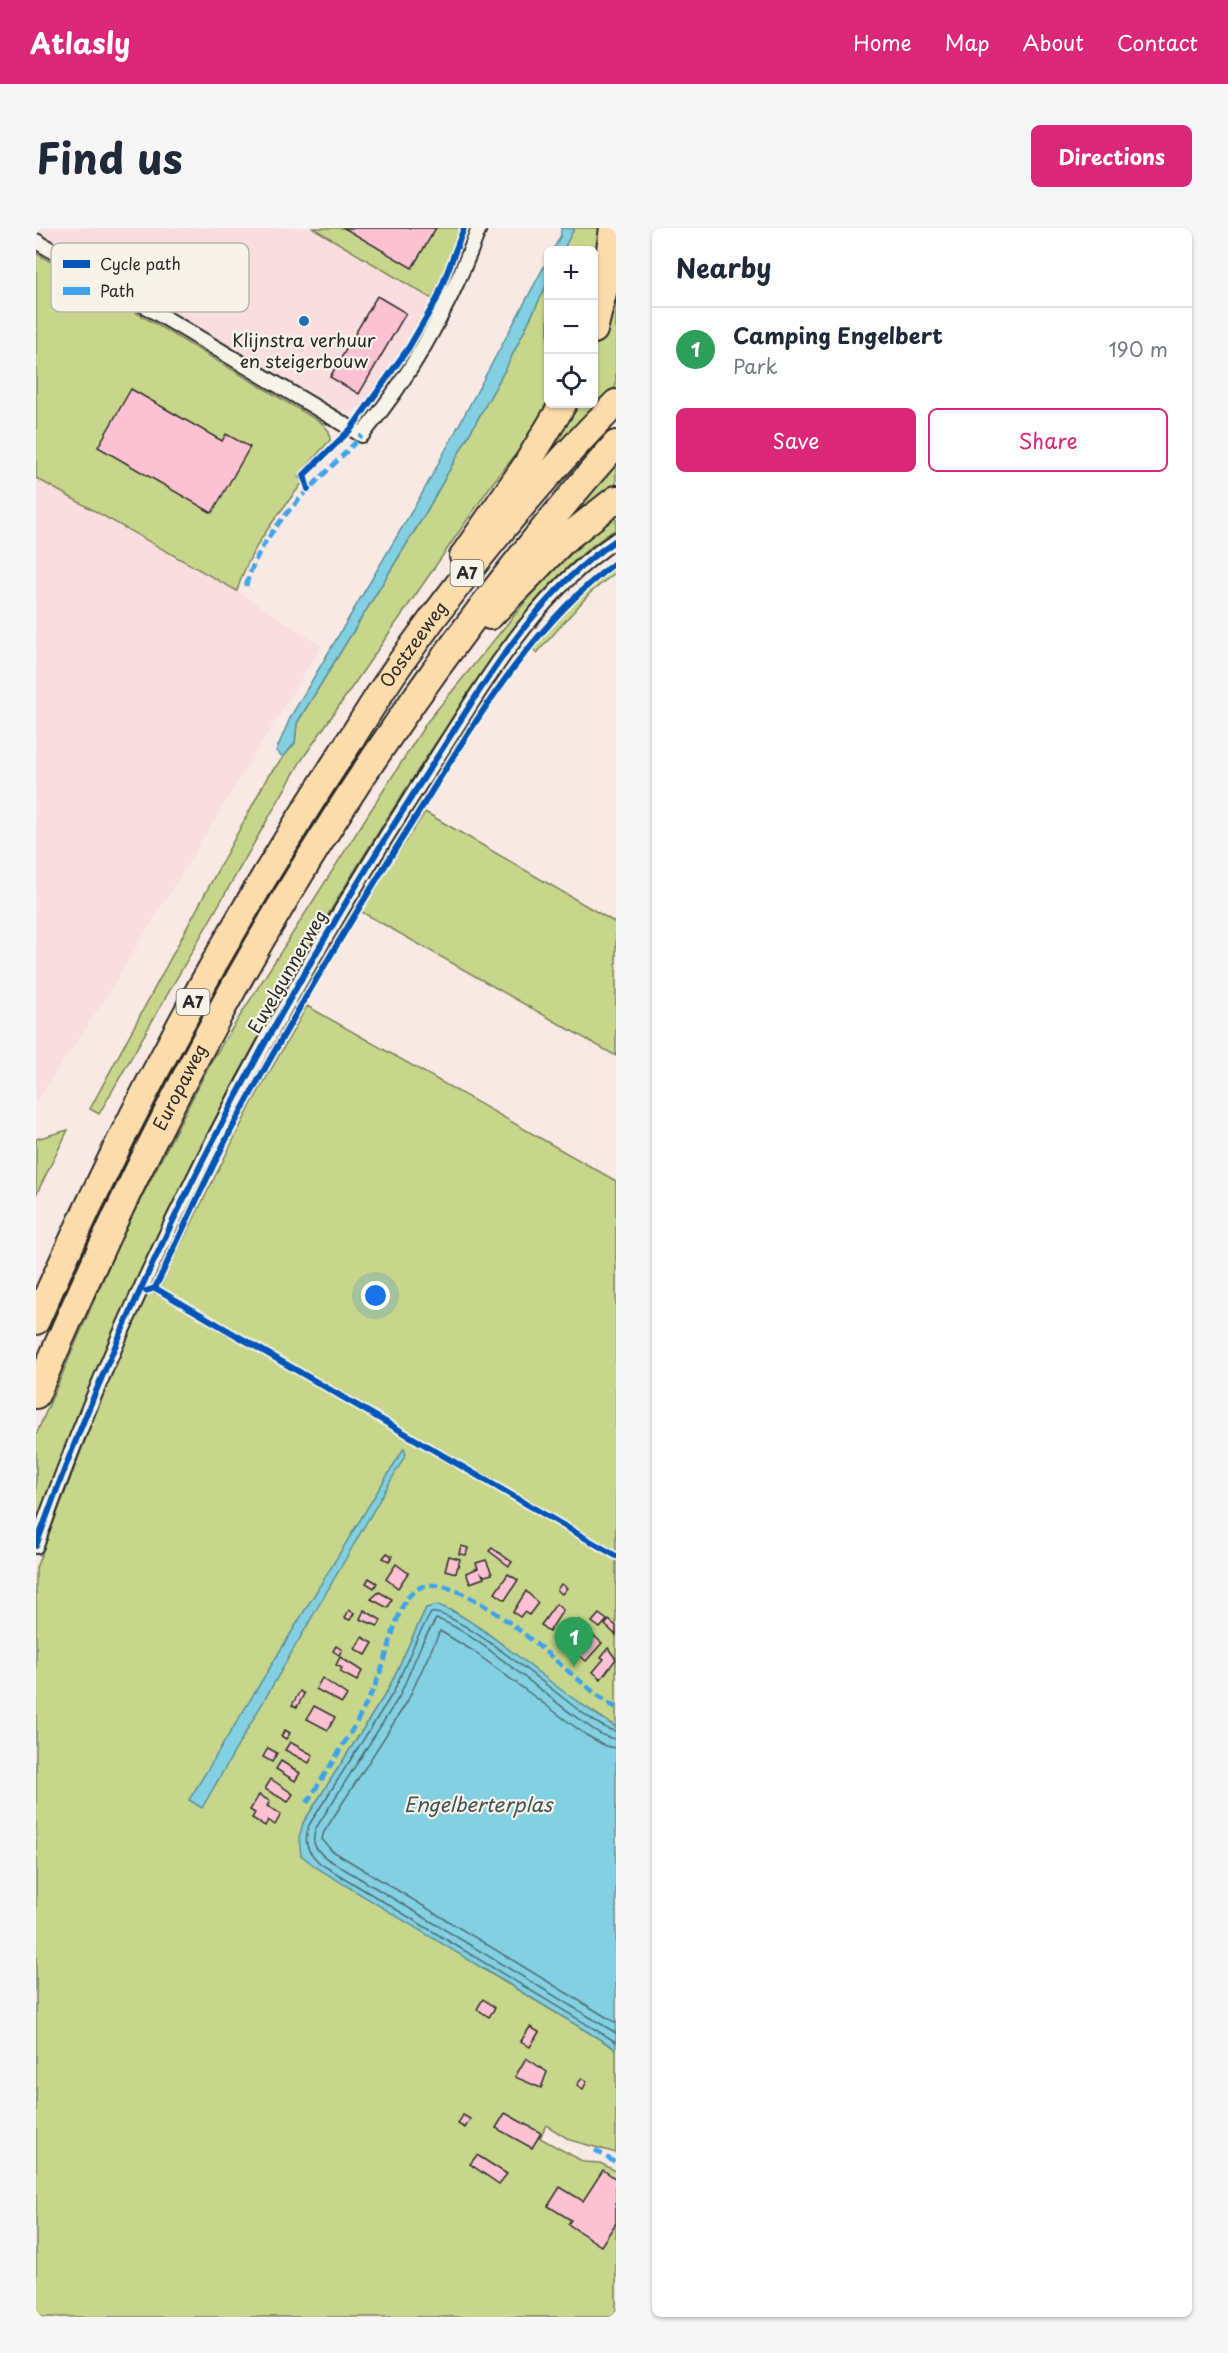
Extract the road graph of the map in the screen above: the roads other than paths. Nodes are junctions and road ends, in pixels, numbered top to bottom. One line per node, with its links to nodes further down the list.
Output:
1 (479, 228): 5 (street)
2 (613, 228): 6 (highway)
3 (36, 241): 4 (street)
4 (51, 250)
5 (155, 312)
6 (598, 313)
7 (616, 403): 13 (highway, Oostzeeweg / A7)
8 (561, 408): 13 (highway, A7)
9 (616, 444): 12 (highway, Oostzeeweg / A7)
10 (616, 499): 12 (highway, A7)
11 (616, 540): 16 (street, Euvelgunnerweg)
12 (410, 702): 15 (highway, Europaweg / A7)
13 (339, 758): 14 (highway, Europaweg / A7)
14 (36, 1321)
15 (36, 1395)
16 (36, 1546)

